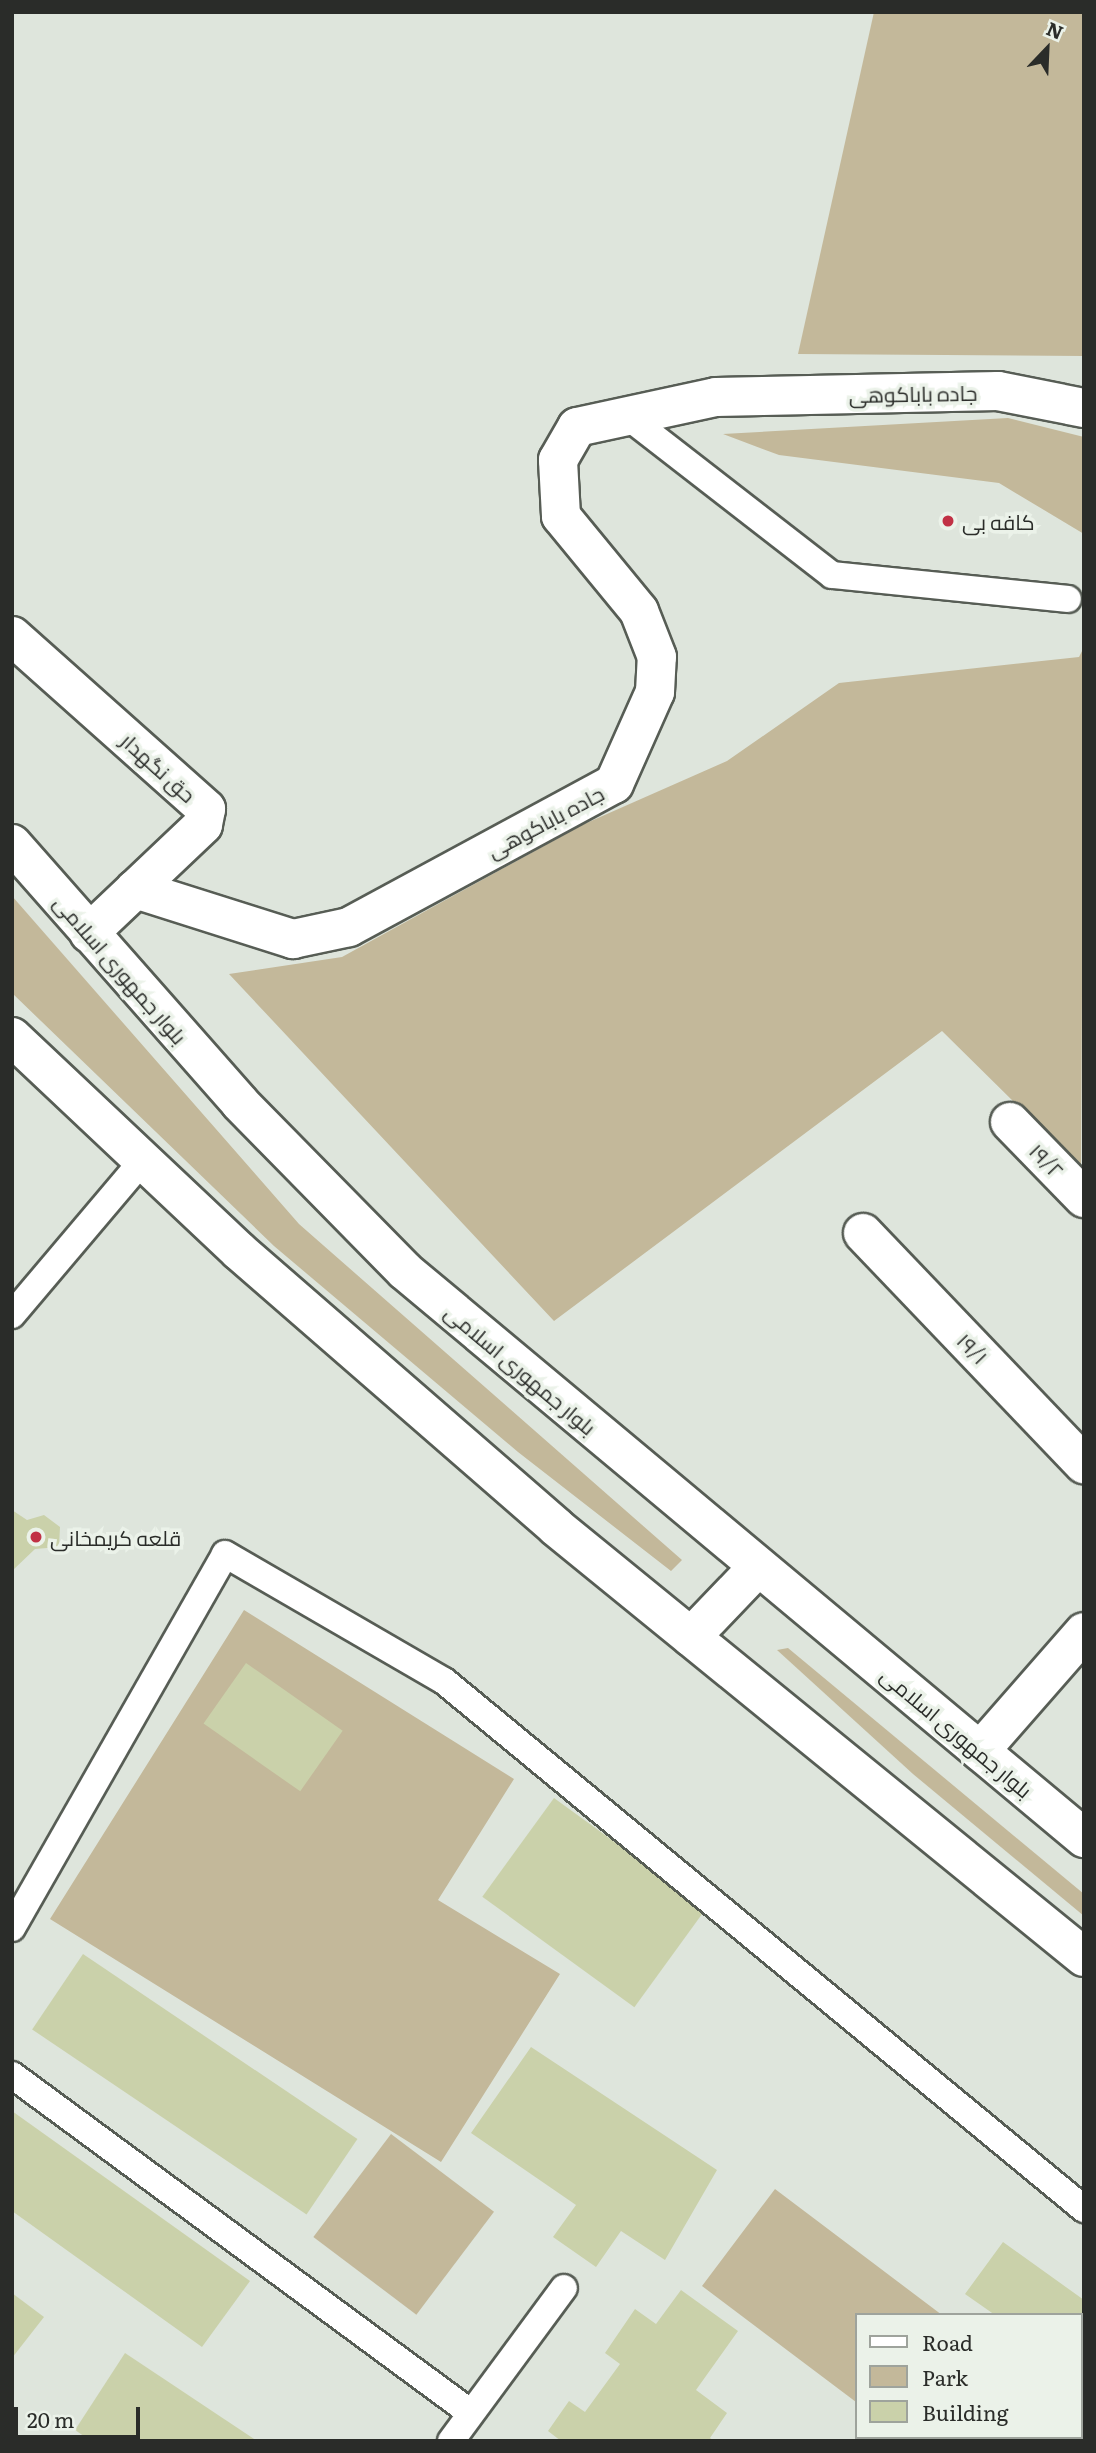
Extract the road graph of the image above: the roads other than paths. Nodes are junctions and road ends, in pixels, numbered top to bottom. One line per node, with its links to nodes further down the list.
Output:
1 (1084, 408): 2 (main road, جاده باباکوهی)
2 (627, 416): 3 (lane); 6 (main road, جاده باباکوهی)
3 (1068, 599)
4 (12, 636): 6 (main road, حق نگهدار)
5 (12, 844): 7 (main road, بلوار جمهوری اسلامی)
6 (135, 889): 7 (main road, حق نگهدار)
7 (89, 933): 15 (main road, بلوار جمهوری اسلامی)
8 (12, 1037): 10 (main road)
9 (1010, 1122): 11 (main road, ۱۹/۲)
10 (143, 1160): 13 (lane); 17 (main road)
11 (1084, 1198)
12 (863, 1233): 14 (main road, ۱۹/۱)
13 (12, 1315)
14 (1084, 1464)
15 (757, 1568): 17 (main road); 18 (main road, بلوار جمهوری اسلامی)
16 (1084, 1632): 18 (main road)
17 (691, 1637): 21 (main road)
18 (980, 1751): 19 (main road, بلوار جمهوری اسلامی)
19 (1084, 1838)
20 (12, 1928): 23 (lane)
21 (1084, 1958)
22 (12, 2074): 25 (lane)
23 (1084, 2209)
24 (564, 2288): 25 (lane)
25 (471, 2413): 26 (lane)
26 (451, 2441)

